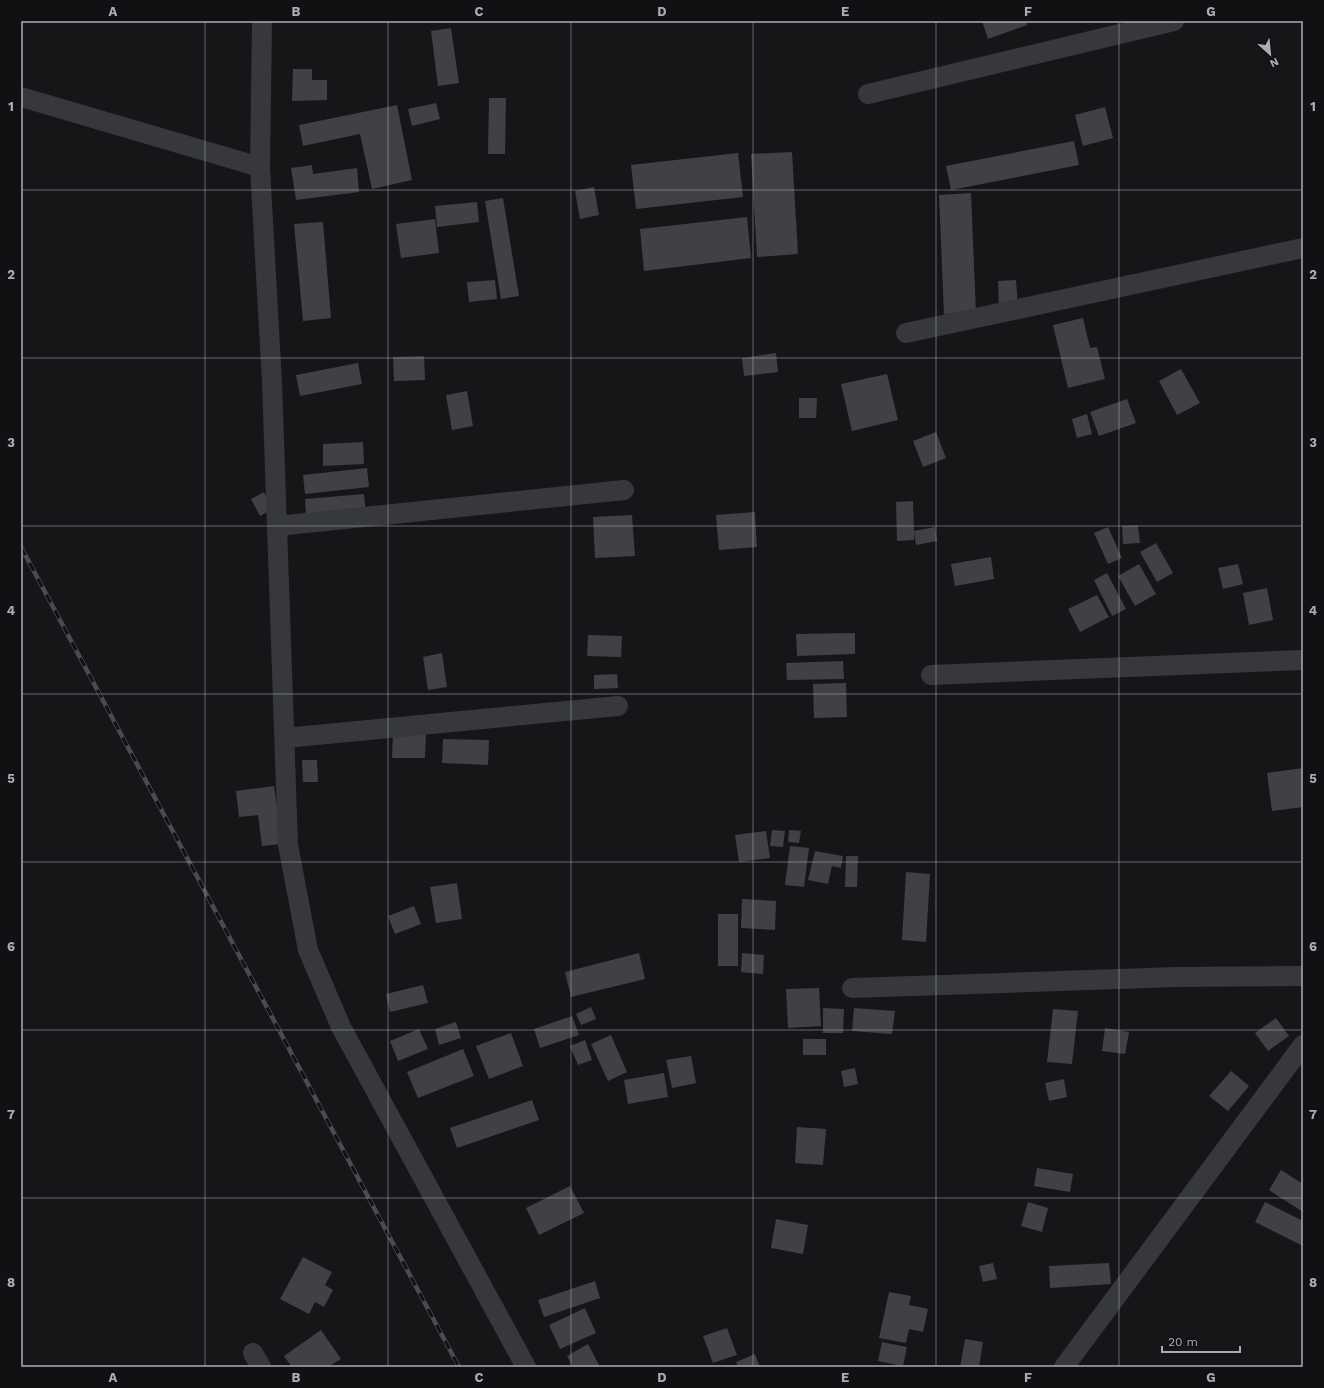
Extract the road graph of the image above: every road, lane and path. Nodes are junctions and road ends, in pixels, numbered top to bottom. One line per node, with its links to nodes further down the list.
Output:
1 (262, 21): 5 (street)
2 (1174, 21): 3 (street)
3 (868, 94)
4 (21, 97): 5 (street)
5 (260, 167): 9 (street)
6 (1303, 248): 7 (street)
7 (906, 333)
8 (624, 490): 9 (street)
9 (277, 526): 13 (street)
10 (1303, 660): 11 (street)
11 (931, 675)
12 (618, 706): 13 (street)
13 (285, 738): 17 (street)
14 (1303, 976): 15 (street)
15 (852, 988)
16 (1303, 1045): 18 (street)
17 (526, 1367)
18 (1064, 1367)

